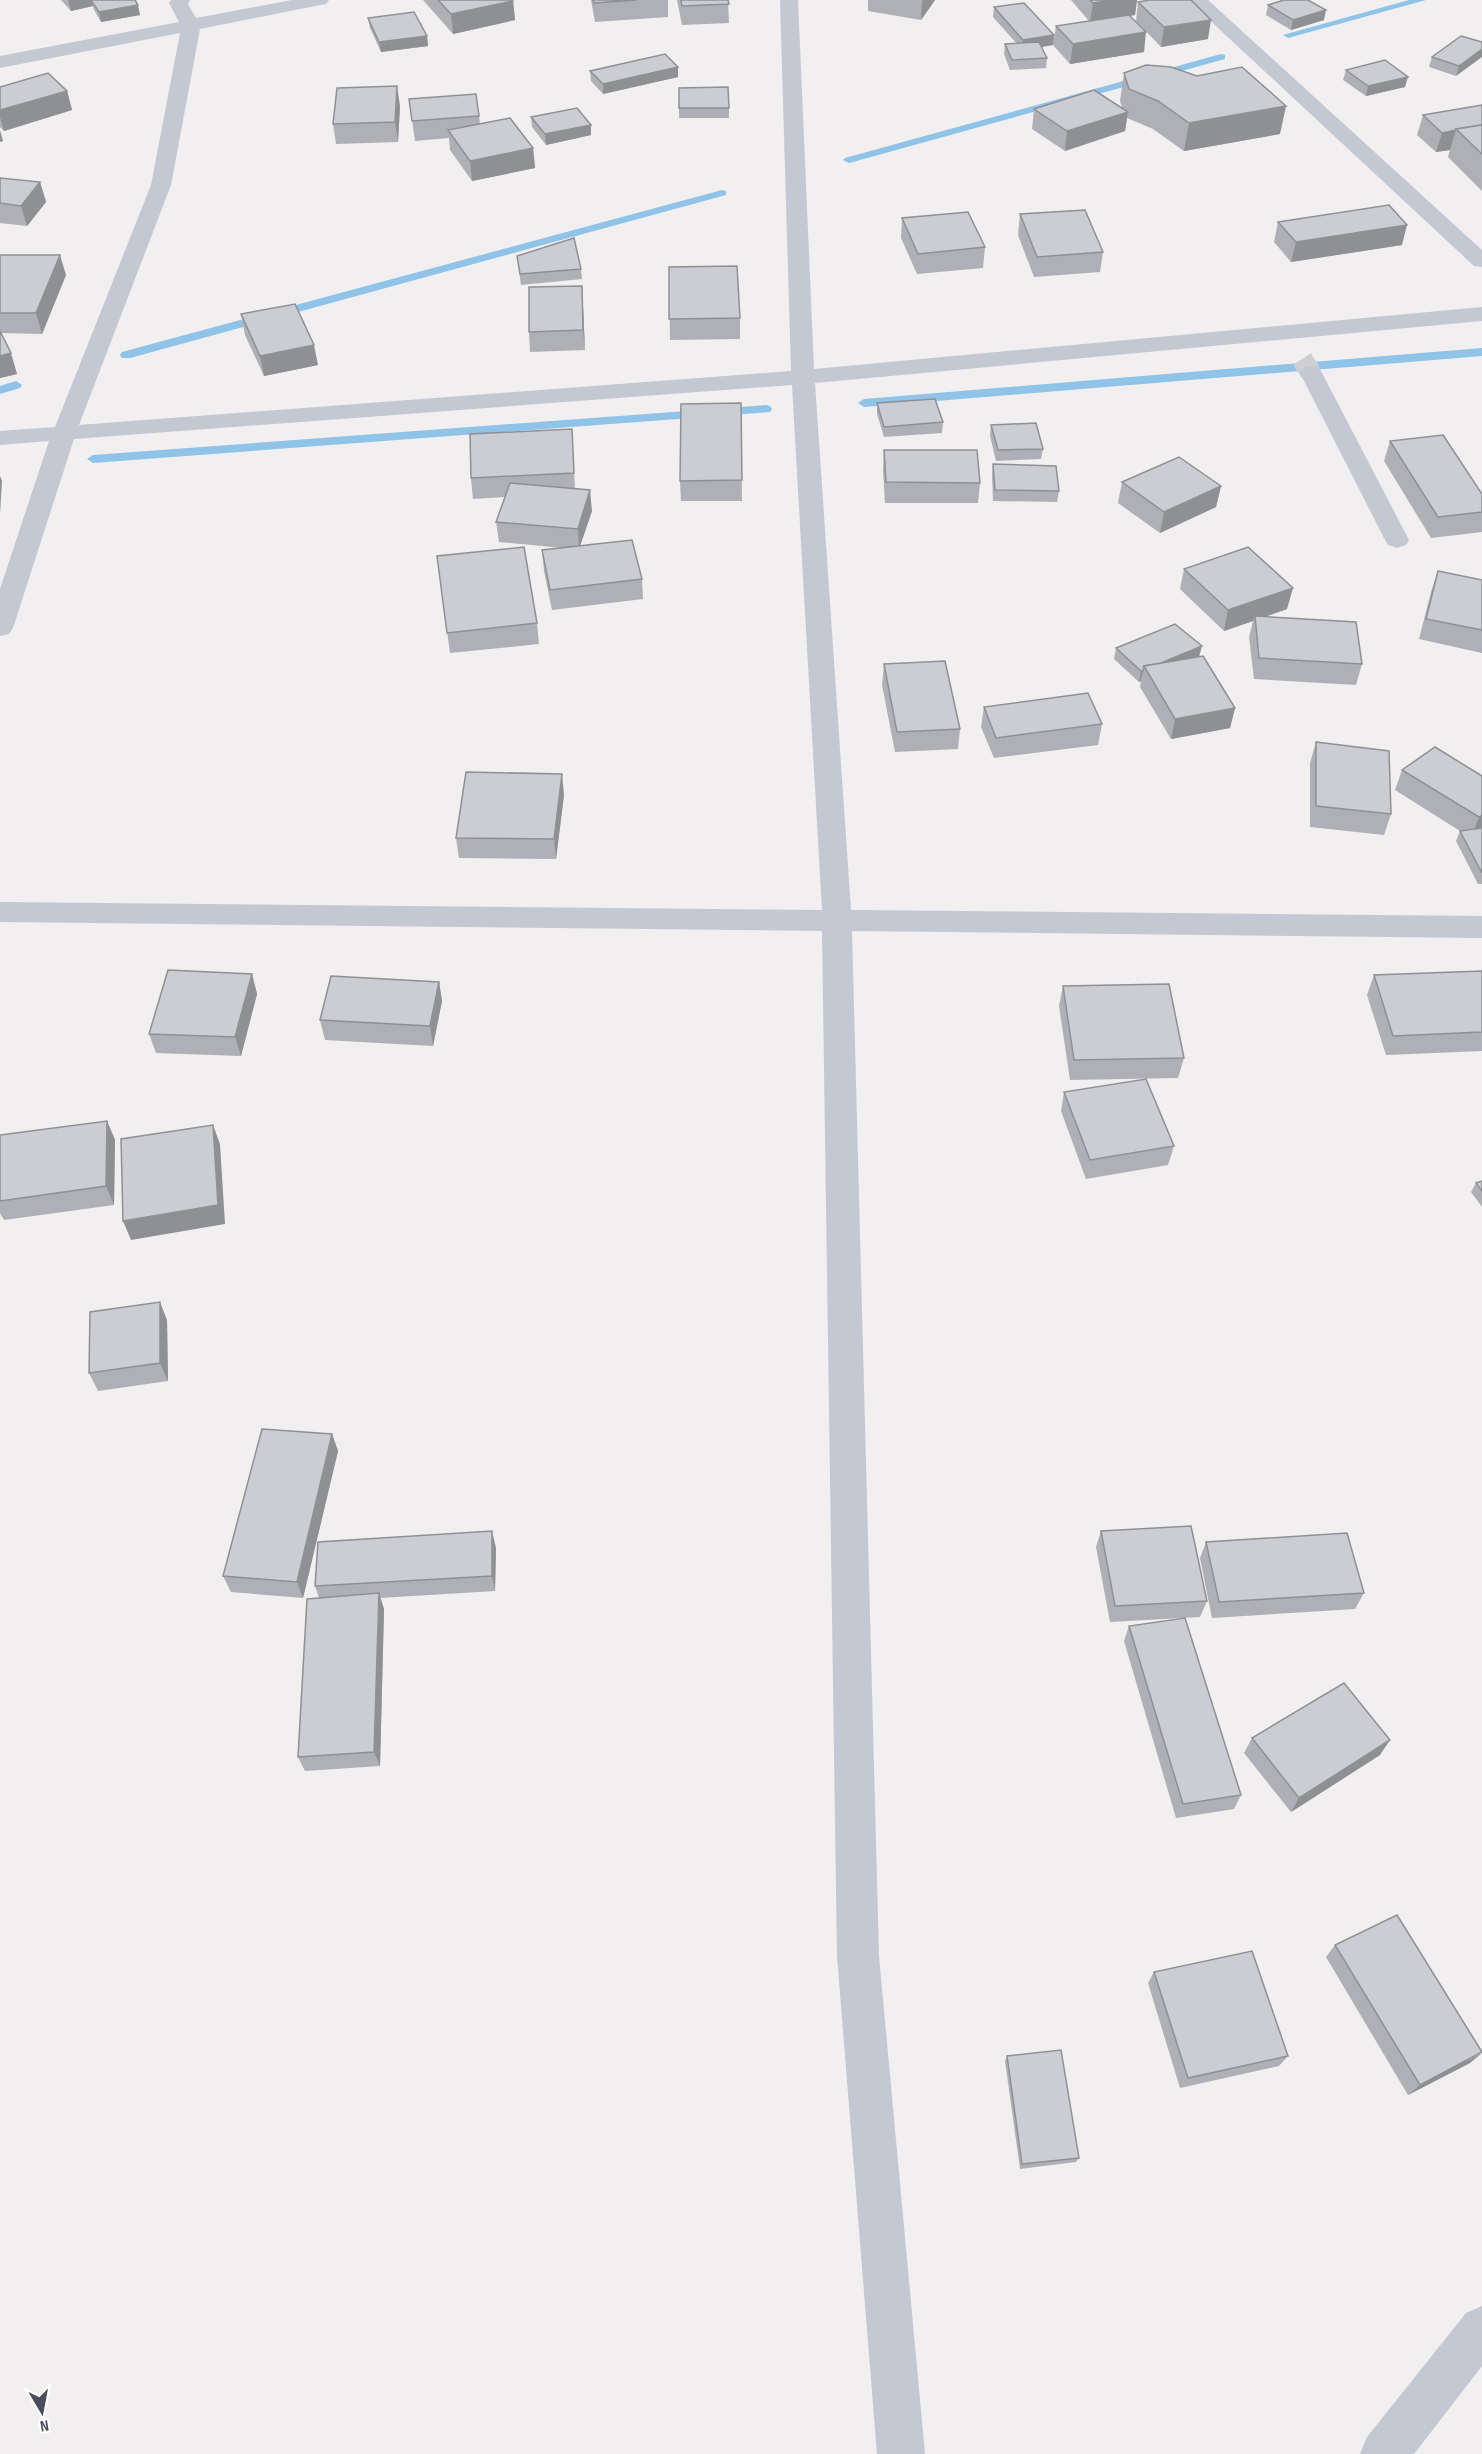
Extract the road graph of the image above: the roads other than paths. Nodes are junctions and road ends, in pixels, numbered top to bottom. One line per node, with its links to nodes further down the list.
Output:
1 (181, 0): 5 (street)
2 (320, 0): 5 (street)
3 (789, 0): 10 (street)
4 (1197, 0): 7 (street)
5 (191, 26): 6 (street); 11 (street)
6 (0, 62)
7 (1482, 261)
8 (1482, 314): 10 (street)
9 (1311, 373): 13 (street)
10 (803, 377): 11 (street); 16 (street)
11 (64, 433): 12 (street); 14 (street)
12 (0, 438)
13 (1396, 540)
14 (0, 628)
15 (0, 912): 16 (street)
16 (837, 920): 17 (street); 19 (street)
17 (1482, 927)
18 (1482, 2329): 20 (street)
19 (901, 2454)
20 (1384, 2454)

